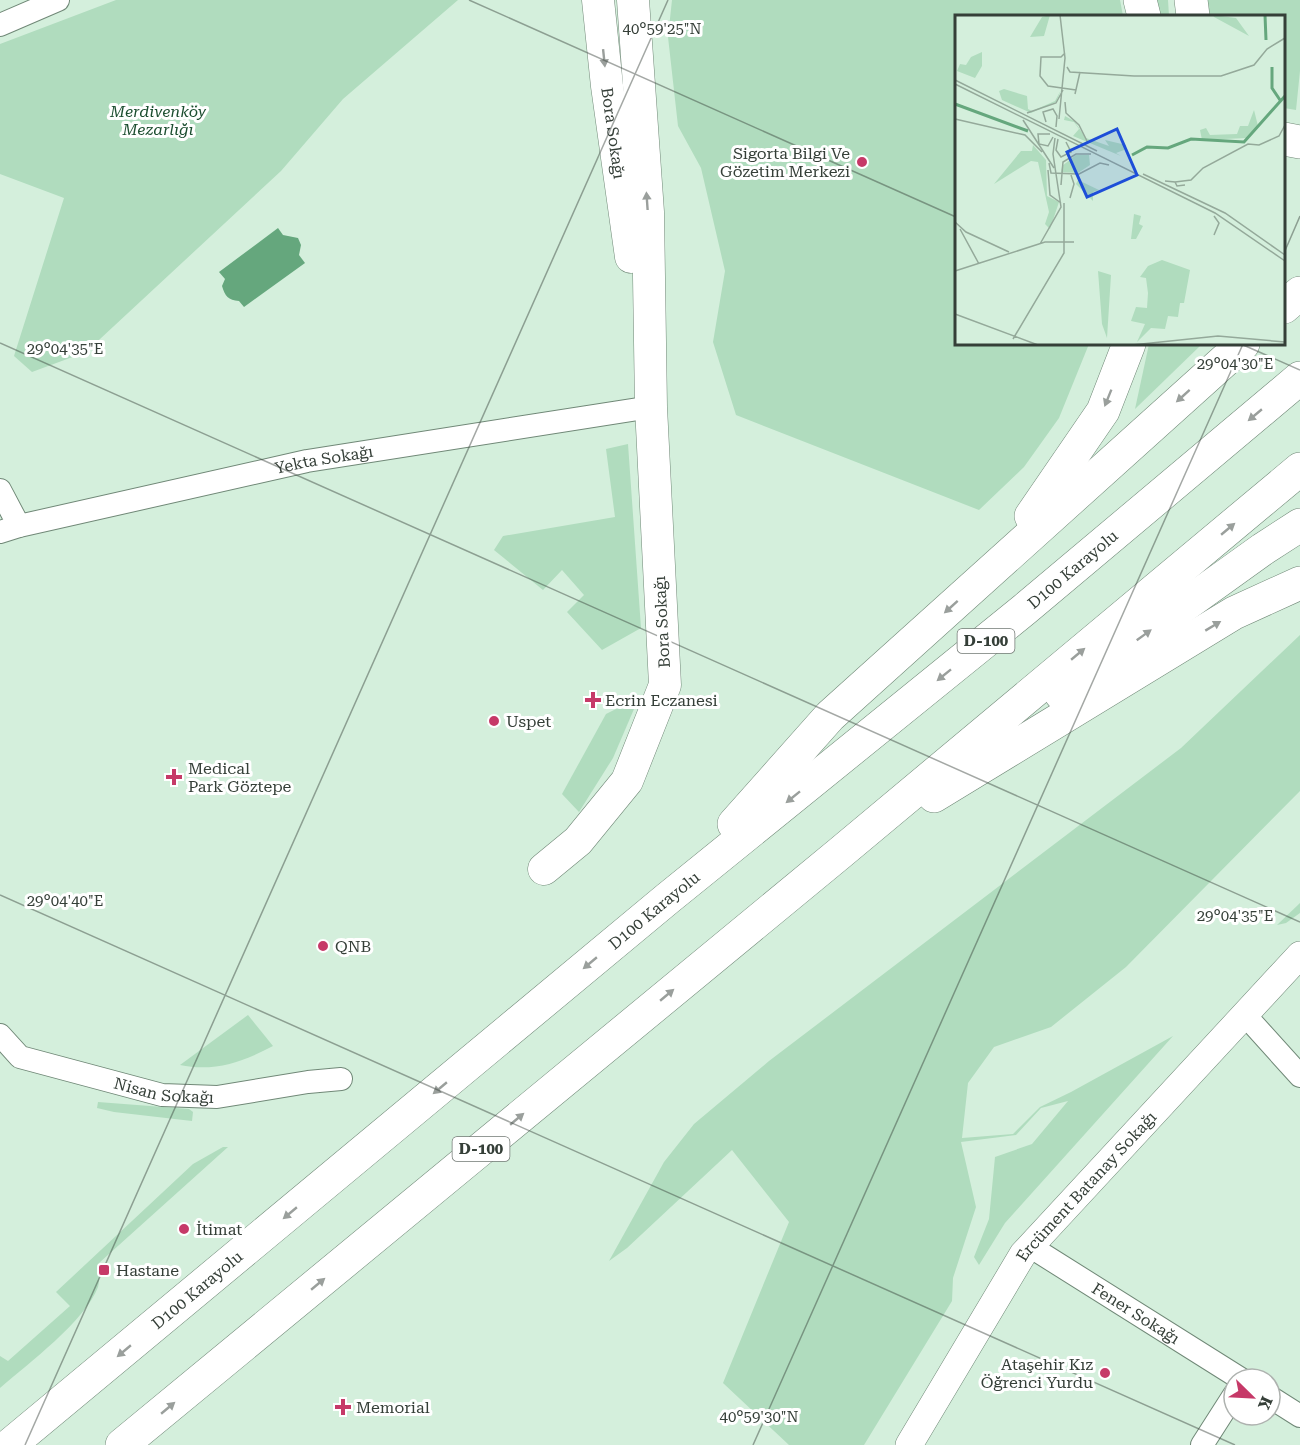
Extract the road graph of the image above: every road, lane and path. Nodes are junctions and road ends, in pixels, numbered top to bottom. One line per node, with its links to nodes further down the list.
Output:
1 (58, 0): 9 (street)
2 (598, 0): 18 (main road, Bora Sokağı, one-way to 18)
3 (633, 0): 10 (main road, Bora Sokağı)
4 (641, 0): 10 (main road)
5 (1140, 0): 7 (highway)
6 (1191, 0): 8 (highway)
7 (1144, 15)
8 (1193, 15)
9 (0, 25)
10 (636, 44): 18 (main road, Bora Sokağı, one-way to 10)
11 (1285, 139): 12 (highway)
12 (1300, 142)
13 (1300, 293): 14 (highway)
14 (1285, 306)
15 (1129, 345): 23 (highway, one-way to 23)
16 (1242, 345): 23 (highway, one-way to 23)
17 (1300, 378): 27 (highway, D100 Karayolu / D-100, one-way to 27)
18 (651, 406): 22 (street, Yekta Sokağı); 26 (main road, Bora Sokağı)
19 (1300, 469): 25 (highway, D-100, one-way to 19)
20 (0, 490): 22 (street)
21 (1300, 525): 25 (highway, one-way to 21)
22 (10, 529)
23 (994, 567): 27 (highway, one-way to 27)
24 (1300, 583): 25 (highway, one-way to 24)
25 (840, 853): 39 (highway, D-100, one-way to 25)
26 (544, 869)
27 (667, 899): 38 (highway, D100 Karayolu / D-100, one-way to 38)
28 (1300, 956): 29 (street, Ercüment Batanay Sokağı)
29 (1245, 1015): 31 (street); 33 (street, Ercüment Batanay Sokağı)
30 (0, 1035): 32 (street, Nisan Sokağı)
31 (1300, 1076)
32 (341, 1079)
33 (1031, 1247): 34 (street, Fener Sokağı); 40 (street, Ercüment Batanay Sokağı)
34 (1222, 1368)
35 (1282, 1405): 37 (street)
36 (1222, 1414): 41 (street)
37 (1300, 1416)
38 (10, 1445)
39 (122, 1445)
40 (909, 1445)
41 (1202, 1445)

